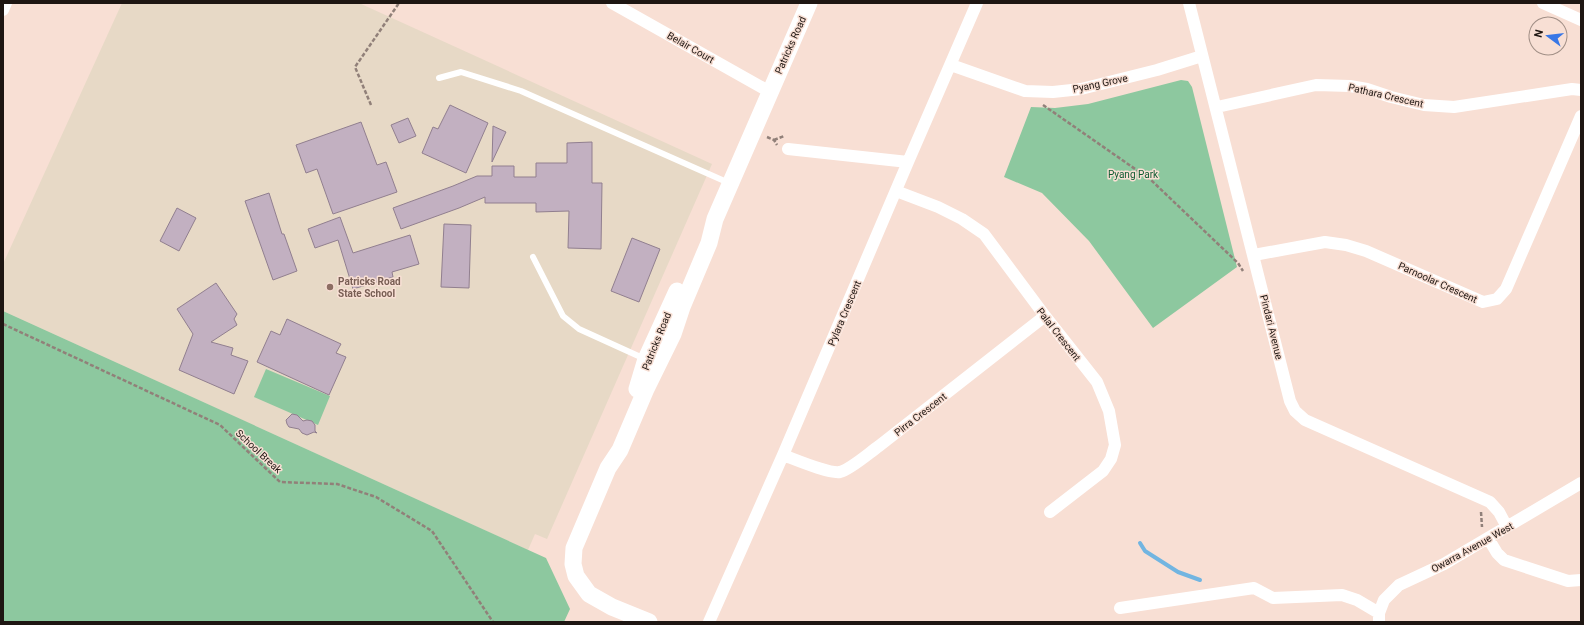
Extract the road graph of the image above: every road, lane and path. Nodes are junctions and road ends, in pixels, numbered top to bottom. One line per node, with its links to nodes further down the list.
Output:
1 (6, 3): 8 (street)
2 (399, 3): 16 (path)
3 (612, 3): 15 (street, Belair Court)
4 (809, 3): 15 (main road, Patricks Road)
5 (977, 3): 11 (street, Pylara Crescent)
6 (1189, 3): 10 (street, Pindari Avenue)
7 (1544, 3): 9 (street)
8 (3, 10)
9 (1581, 20)
10 (1202, 56): 14 (street, Pyang Grove); 17 (street, Pindari Avenue)
11 (951, 64): 14 (street, Pyang Grove); 22 (street, Pylara Crescent)
12 (439, 78): 23 (lane)
13 (1581, 90): 17 (street, Pathara Crescent)
14 (1025, 91): 28 (path)
15 (770, 92): 23 (main road, Patricks Road)
16 (371, 105)
17 (1216, 107): 26 (street, Pindari Avenue)
18 (1581, 116): 26 (street, Parnoolar Crescent)
19 (787, 137): 20 (path)
20 (774, 140)
21 (788, 149): 22 (street)
22 (908, 162): 24 (street, Pylara Crescent)
23 (731, 184): 25 (main road, Patricks Road)
24 (896, 191): 29 (street, Palal Crescent); 32 (street, Pylara Crescent)
25 (715, 219): 31 (main road, Patricks Road); 33 (main road, Patricks Road)
26 (1254, 256): 37 (street, Pindari Avenue)
27 (533, 257): 31 (lane)
28 (1244, 272)
29 (1045, 316): 32 (street, Pirra Crescent); 36 (street, Palal Crescent)
30 (3, 324): 43 (path, School Break)
31 (646, 359): 33 (main road, Patricks Road)
32 (783, 455): 45 (street, Pylara Crescent)
33 (608, 468): 41 (main road, Patricks Road)
34 (1581, 483): 37 (street, Owarra Avenue West)
35 (1478, 510): 38 (path)
36 (1050, 512)
37 (1507, 528): 38 (street, Owarra Avenue West)
38 (1488, 538): 39 (street); 42 (street, Owarra Avenue West)
39 (1581, 580)
40 (1120, 608): 42 (street)
41 (626, 618): 44 (main road)
42 (1379, 618)
43 (493, 622)
44 (649, 622)
45 (709, 622)

